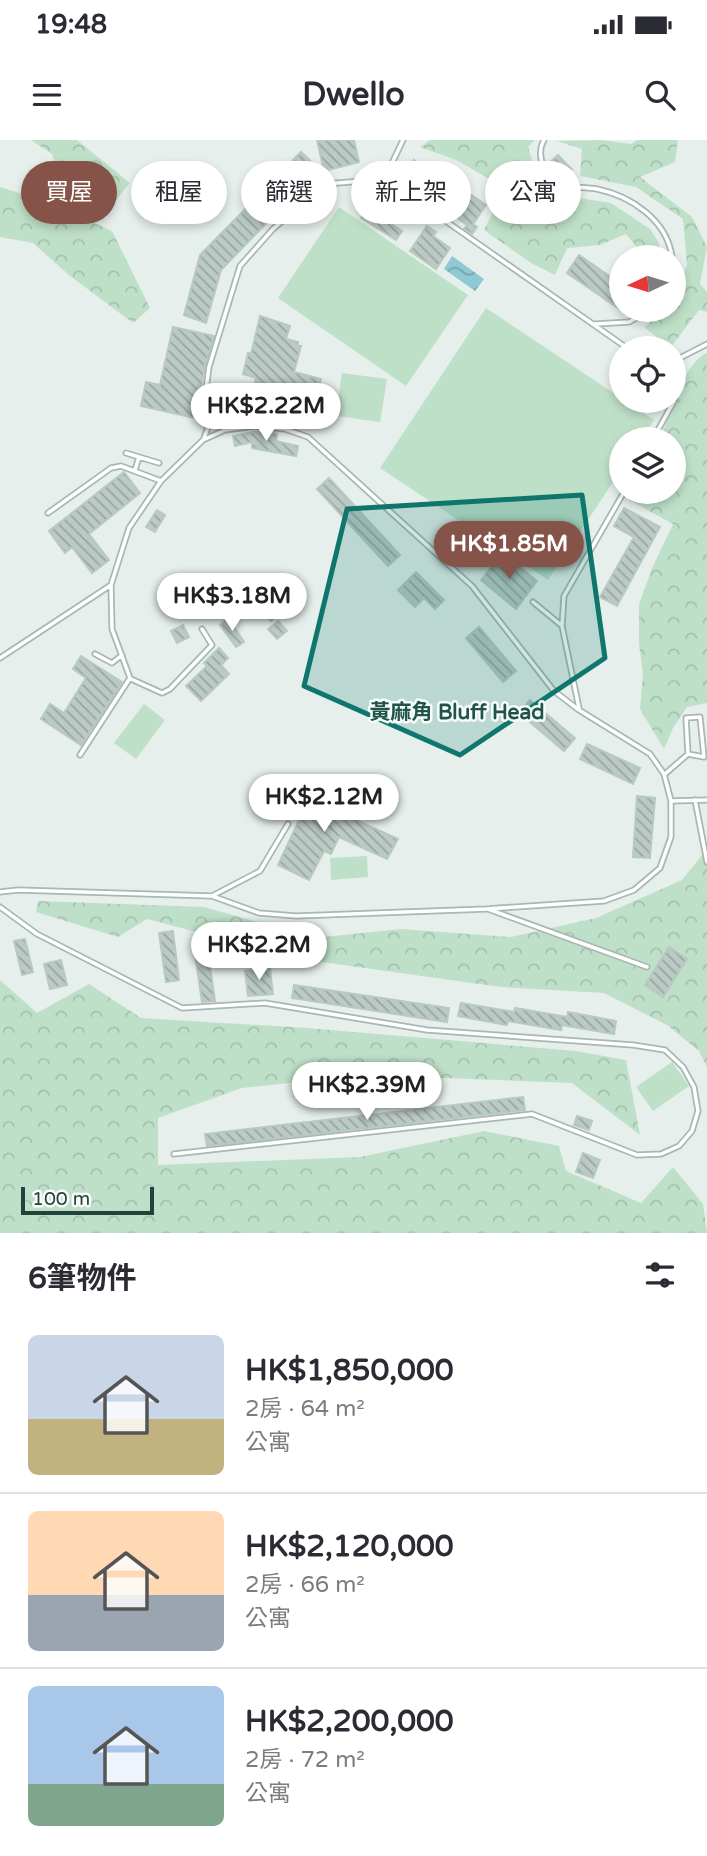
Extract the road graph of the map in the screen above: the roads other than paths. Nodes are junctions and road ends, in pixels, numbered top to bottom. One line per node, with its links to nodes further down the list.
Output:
1 (403, 140): 3 (lane)
2 (544, 140): 6 (lane)
3 (393, 161)
4 (351, 182): 12 (lane)
5 (451, 224): 8 (lane)
6 (668, 245)
7 (629, 322): 8 (lane)
8 (595, 324): 9 (lane)
9 (609, 337)
10 (707, 344): 11 (lane)
11 (686, 355)
12 (203, 440): 17 (lane); 30 (lane)
13 (125, 453): 14 (lane)
14 (139, 457): 15 (lane); 16 (lane)
15 (159, 463)
16 (135, 470): 17 (lane); 19 (lane)
17 (161, 481): 20 (lane)
18 (617, 504): 22 (lane)
19 (48, 513)
20 (111, 585): 25 (lane); 26 (lane)
21 (533, 602): 22 (lane)
22 (562, 626): 30 (lane)
23 (202, 629): 29 (lane)
24 (95, 654): 27 (lane)
25 (122, 655): 27 (lane); 29 (lane)
26 (0, 658)
27 (112, 663): 28 (lane)
28 (118, 667)
29 (130, 678): 32 (lane)
30 (579, 710): 33 (lane)
31 (688, 754): 31 (lane); 33 (lane)
32 (80, 755)
33 (664, 774): 34 (lane)
34 (671, 800): 35 (lane); 43 (lane)
35 (695, 800): 36 (lane); 38 (lane)
36 (707, 800)
37 (288, 824): 41 (lane)
38 (705, 842): 39 (lane)
39 (707, 862)
40 (0, 892): 41 (lane)
41 (212, 896): 43 (lane)
42 (0, 907): 45 (lane)
43 (486, 909): 44 (lane)
44 (647, 967)
45 (174, 1154)

